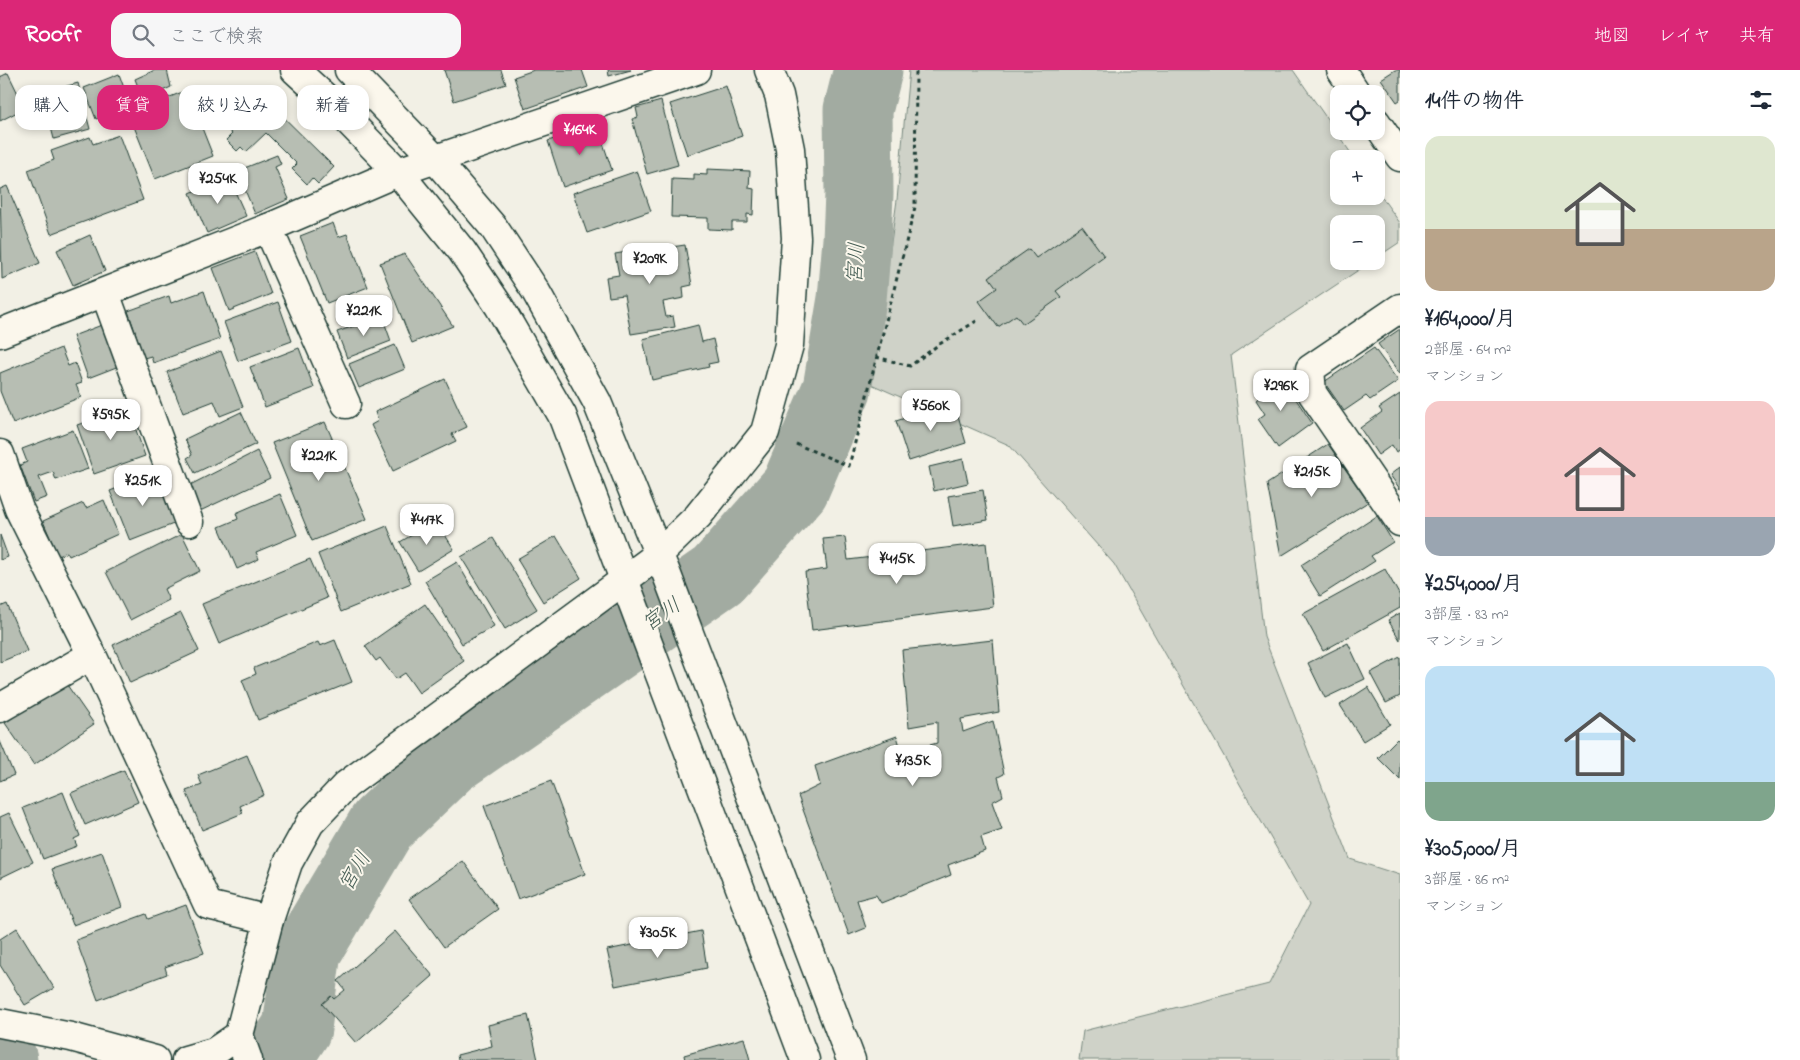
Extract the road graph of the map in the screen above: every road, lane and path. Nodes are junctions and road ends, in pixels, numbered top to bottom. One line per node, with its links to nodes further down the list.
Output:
1 (295, 70): 11 (street)
2 (349, 70): 10 (street)
3 (696, 70): 10 (street)
4 (769, 70): 23 (street)
5 (916, 70): 17 (path)
6 (1341, 70): 7 (street)
7 (1351, 85)
8 (1385, 135): 9 (street)
9 (1400, 157)
10 (436, 159): 11 (street); 23 (street)
11 (398, 172): 12 (street); 24 (street)
12 (268, 228): 13 (street); 18 (street)
13 (105, 293): 16 (street); 21 (street)
14 (1400, 308): 22 (street)
15 (978, 320): 17 (path)
16 (0, 333)
17 (876, 357): 19 (path)
18 (346, 404)
19 (795, 444)
20 (0, 454): 25 (street)
21 (189, 522)
22 (1400, 522)
23 (662, 565): 24 (street); 33 (street)
24 (629, 589): 27 (street); 32 (street)
25 (92, 655): 26 (street); 27 (street)
26 (0, 708)
27 (268, 920): 29 (street)
28 (0, 1023): 30 (street)
29 (243, 1048): 31 (street)
30 (155, 1060)
31 (186, 1060)
32 (805, 1060)
33 (851, 1060)

